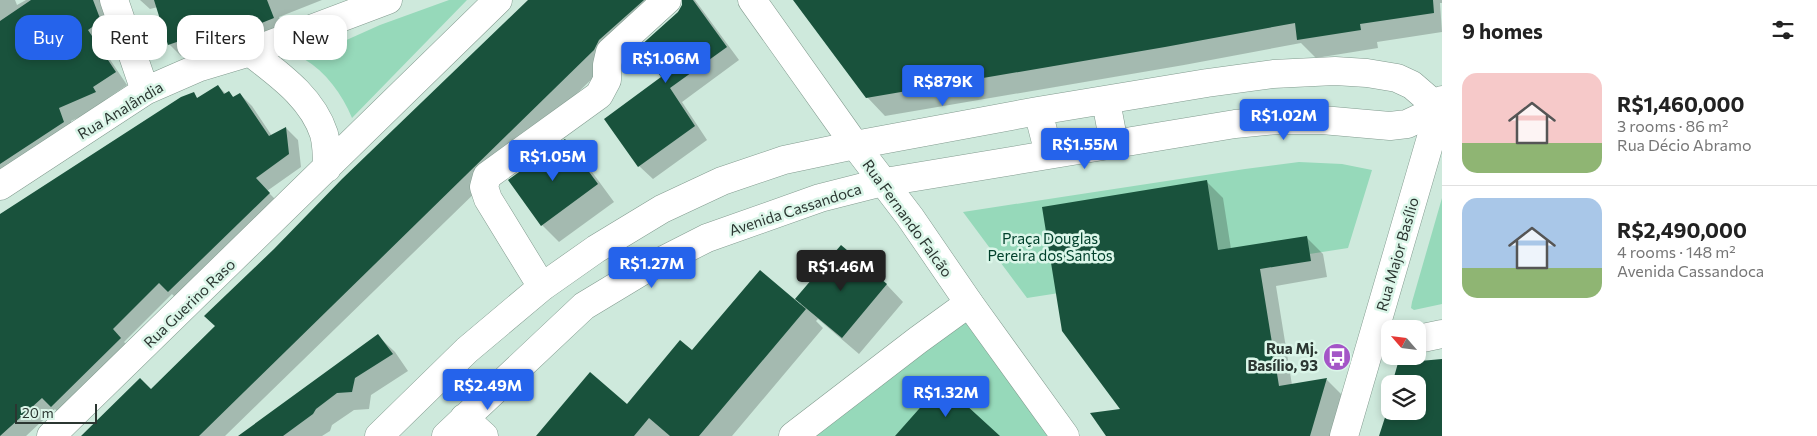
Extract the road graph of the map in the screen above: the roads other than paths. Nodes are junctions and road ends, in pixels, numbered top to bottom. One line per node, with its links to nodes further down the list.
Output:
1 (114, 0): 9 (street)
2 (388, 0): 6 (street, Rua Analândia)
3 (498, 0): 16 (street, Rua Guerino Raso)
4 (667, 0): 19 (street)
5 (752, 0): 14 (street, Rua Fernando Falcão)
6 (264, 47)
7 (223, 60): 9 (street, Rua Analândia)
8 (260, 60): 16 (street)
9 (146, 91): 18 (street, Rua Analândia)
10 (1106, 101): 11 (street); 12 (street); 13 (street)
11 (1441, 107): 13 (street, Avenida Cassandoca); 21 (street, Rua Major Basílio)
12 (1038, 111): 14 (street); 15 (street)
13 (1114, 144): 15 (street, Avenida Cassandoca)
14 (855, 145): 17 (street, Rua Fernando Falcão); 19 (street)
15 (1049, 154): 17 (street, Avenida Cassandoca)
16 (326, 168): 26 (street, Rua Guerino Raso)
17 (884, 182): 20 (street, Rua Fernando Falcão); 25 (street, Avenida Cassandoca)
18 (0, 186)
19 (542, 287): 27 (street)
20 (969, 304): 28 (street); 29 (street, Rua Fernando Falcão)
21 (1386, 320)
22 (1442, 334): 23 (street)
23 (1426, 337)
24 (1381, 338): 30 (street, Rua Major Basílio)
25 (465, 430)
26 (51, 436)
27 (379, 436)
28 (793, 436)
29 (1065, 436)
30 (1344, 436)

